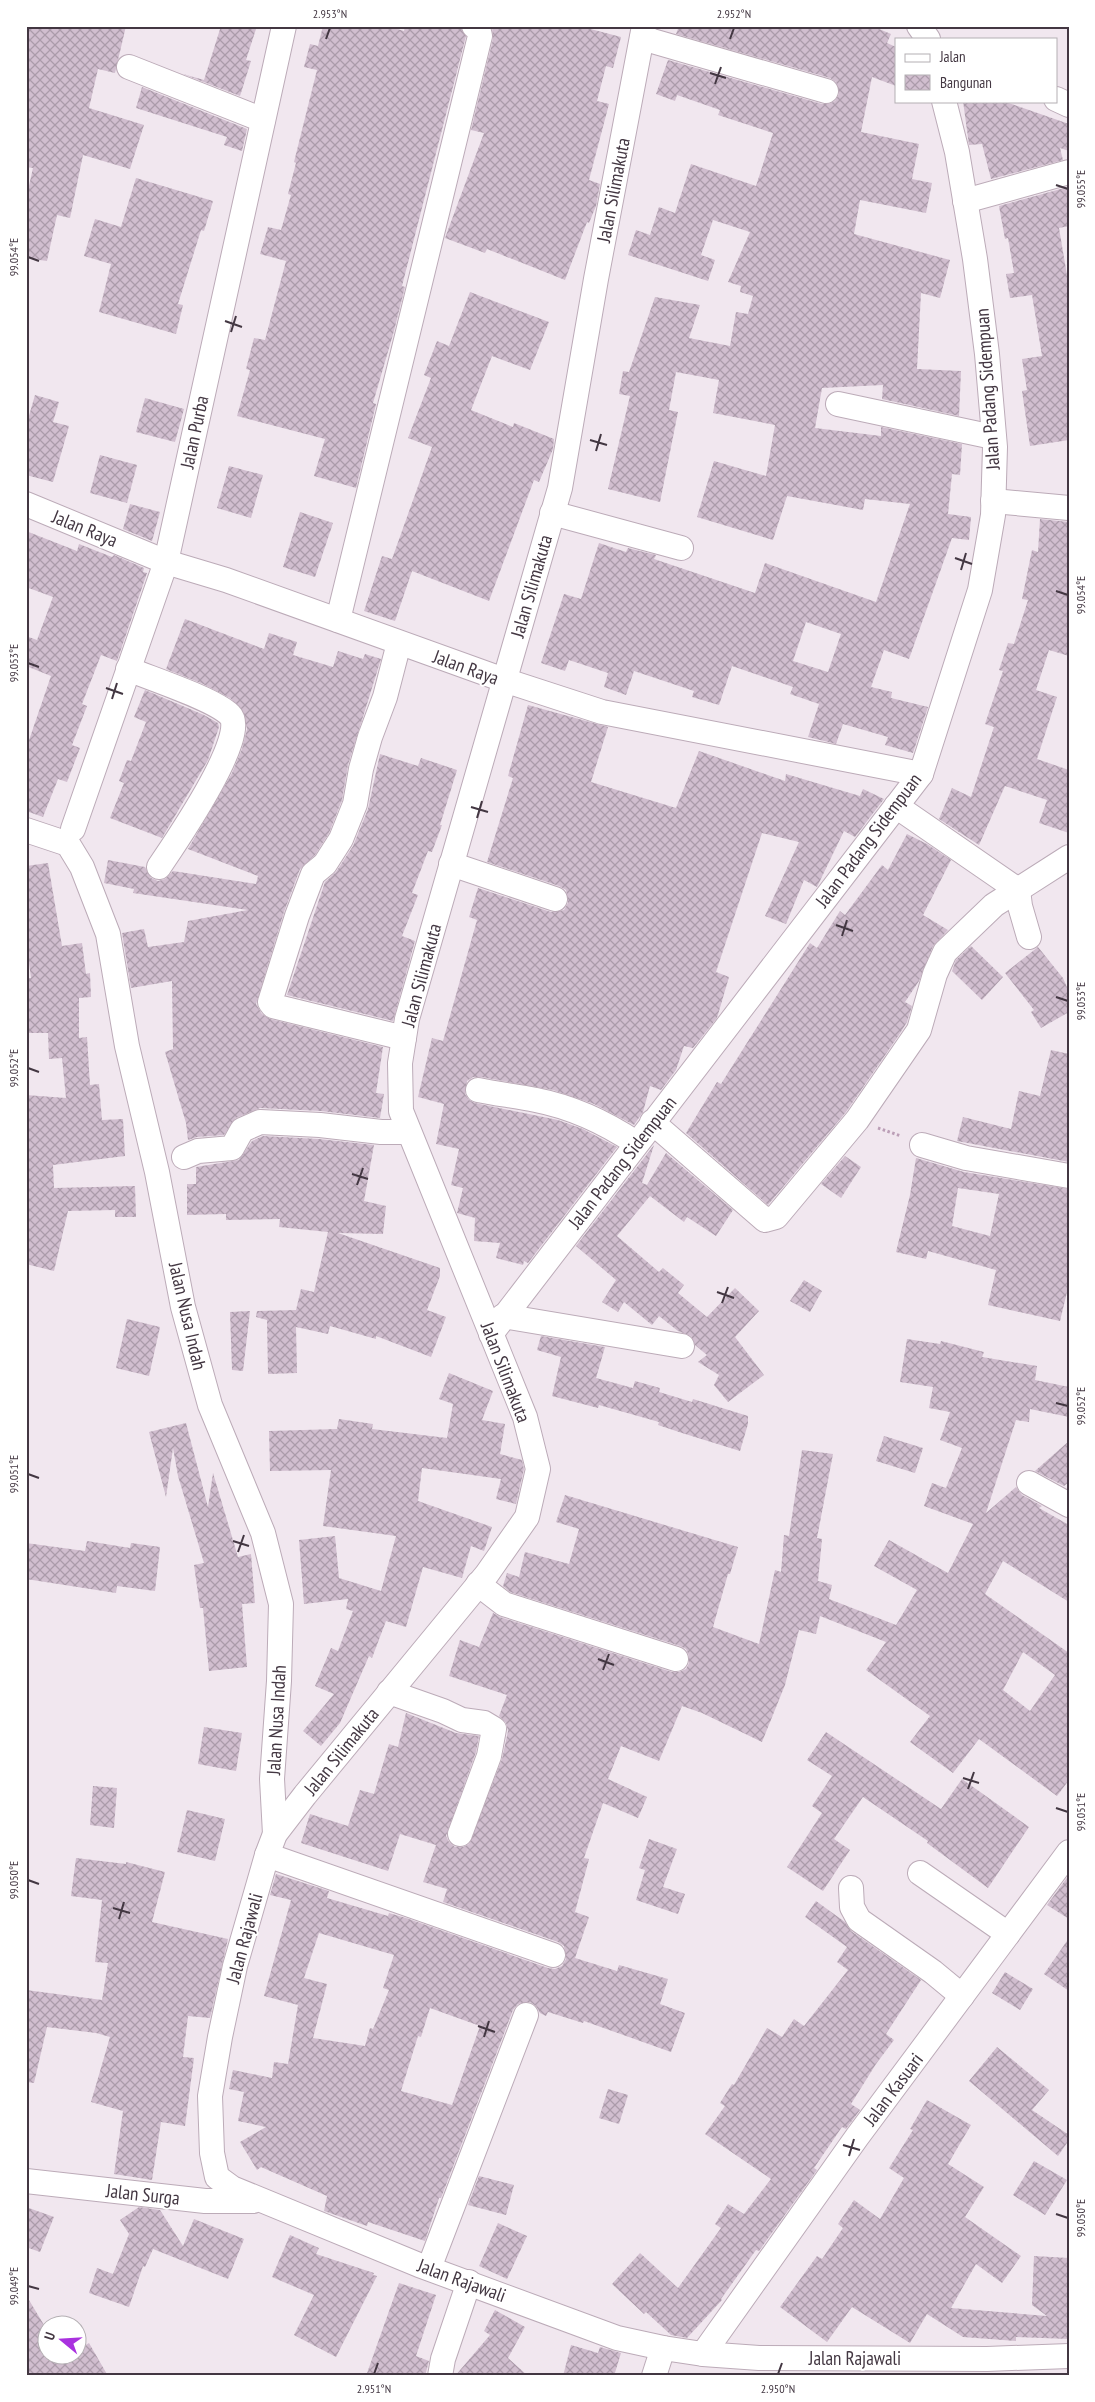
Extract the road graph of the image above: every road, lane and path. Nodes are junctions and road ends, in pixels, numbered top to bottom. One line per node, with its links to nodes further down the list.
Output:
1 (284, 26): 7 (street, Jalan Purba)
2 (474, 26): 18 (street)
3 (643, 32): 5 (street); 15 (street, Jalan Silimakuta)
4 (129, 67): 7 (street)
5 (826, 91)
6 (944, 102): 9 (street, Jalan Padang Sidempuan)
7 (262, 120): 17 (street, Jalan Purba)
8 (1069, 172): 9 (street)
9 (965, 201): 11 (street, Jalan Padang Sidempuan)
10 (838, 404): 11 (street)
11 (993, 437): 12 (street, Jalan Padang Sidempuan)
12 (993, 501): 14 (street); 22 (street, Jalan Padang Sidempuan)
13 (26, 504): 17 (street, Jalan Raya)
14 (1069, 508)
15 (552, 513): 16 (street); 21 (street, Jalan Silimakuta)
16 (682, 548)
17 (166, 562): 18 (street, Jalan Raya); 20 (street, Jalan Purba)
18 (338, 620): 19 (street, Jalan Raya)
19 (399, 643): 21 (street, Jalan Raya); 32 (street)
20 (128, 670): 24 (street, Jalan Purba); 28 (street)
21 (504, 680): 22 (street, Jalan Raya); 27 (street, Jalan Silimakuta)
22 (921, 774): 23 (street, Jalan Padang Sidempuan)
23 (896, 806): 29 (street); 34 (street, Jalan Padang Sidempuan)
24 (73, 829)
25 (26, 830): 49 (street, Jalan Nusa Indah)
26 (1069, 856): 29 (street)
27 (451, 864): 30 (street); 32 (street, Jalan Silimakuta)
28 (159, 867)
29 (1018, 890): 31 (street); 34 (street)
30 (555, 900)
31 (1029, 937)
32 (404, 1038): 36 (street, Jalan Silimakuta)
33 (478, 1090): 38 (street)
34 (652, 1122): 38 (street, Jalan Padang Sidempuan)
35 (872, 1126): 37 (path)
36 (409, 1132): 39 (street); 41 (street, Jalan Silimakuta)
37 (914, 1142): 40 (street)
38 (636, 1143): 41 (street, Jalan Padang Sidempuan)
39 (184, 1157)
40 (1069, 1176)
41 (497, 1325): 42 (street); 45 (street, Jalan Silimakuta)
42 (682, 1346)
43 (1029, 1484): 44 (street)
44 (1069, 1505)
45 (478, 1584): 46 (street); 47 (street, Jalan Silimakuta)
46 (676, 1659)
47 (389, 1692): 48 (street); 49 (street, Jalan Silimakuta)
48 (460, 1834)
49 (271, 1845): 54 (street); 58 (street, Jalan Rajawali)
50 (1069, 1852): 53 (street, Jalan Kasuari)
51 (920, 1873): 53 (street)
52 (850, 1888): 55 (street)
53 (1008, 1934): 55 (street, Jalan Kasuari)
54 (553, 1955)
55 (962, 1996): 62 (street, Jalan Kasuari)
56 (526, 2015): 59 (street)
57 (26, 2180): 58 (street, Jalan Surga)
58 (261, 2201): 59 (street, Jalan Rajawali)
59 (429, 2268): 60 (street, Jalan Rajawali)
60 (469, 2282): 61 (street, Jalan Rajawali); 65 (street)
61 (664, 2348): 62 (street, Jalan Rajawali); 66 (street)
62 (703, 2354): 64 (street, Jalan Rajawali)
63 (1069, 2356): 64 (street, Jalan Rajawali)
64 (924, 2367)
65 (440, 2376)
66 (654, 2376)

